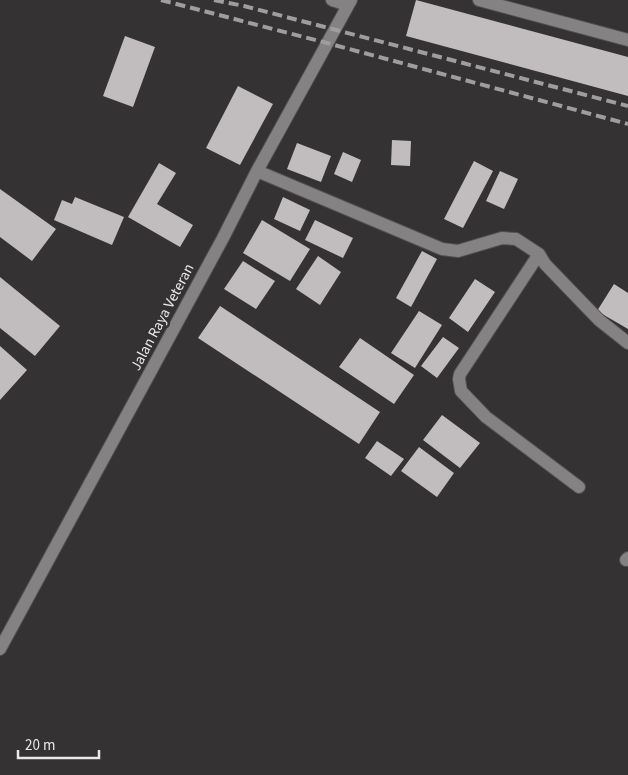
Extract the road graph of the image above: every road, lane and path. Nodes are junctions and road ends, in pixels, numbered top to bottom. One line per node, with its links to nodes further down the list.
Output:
1 (332, 0): 3 (street)
2 (479, 0): 4 (street)
3 (350, 2): 5 (street, Jalan Raya Veteran)
4 (628, 40)
5 (257, 171): 6 (street); 9 (street, Jalan Raya Veteran)
6 (539, 254): 7 (street); 8 (street)
7 (628, 343)
8 (578, 487)
9 (0, 649)

